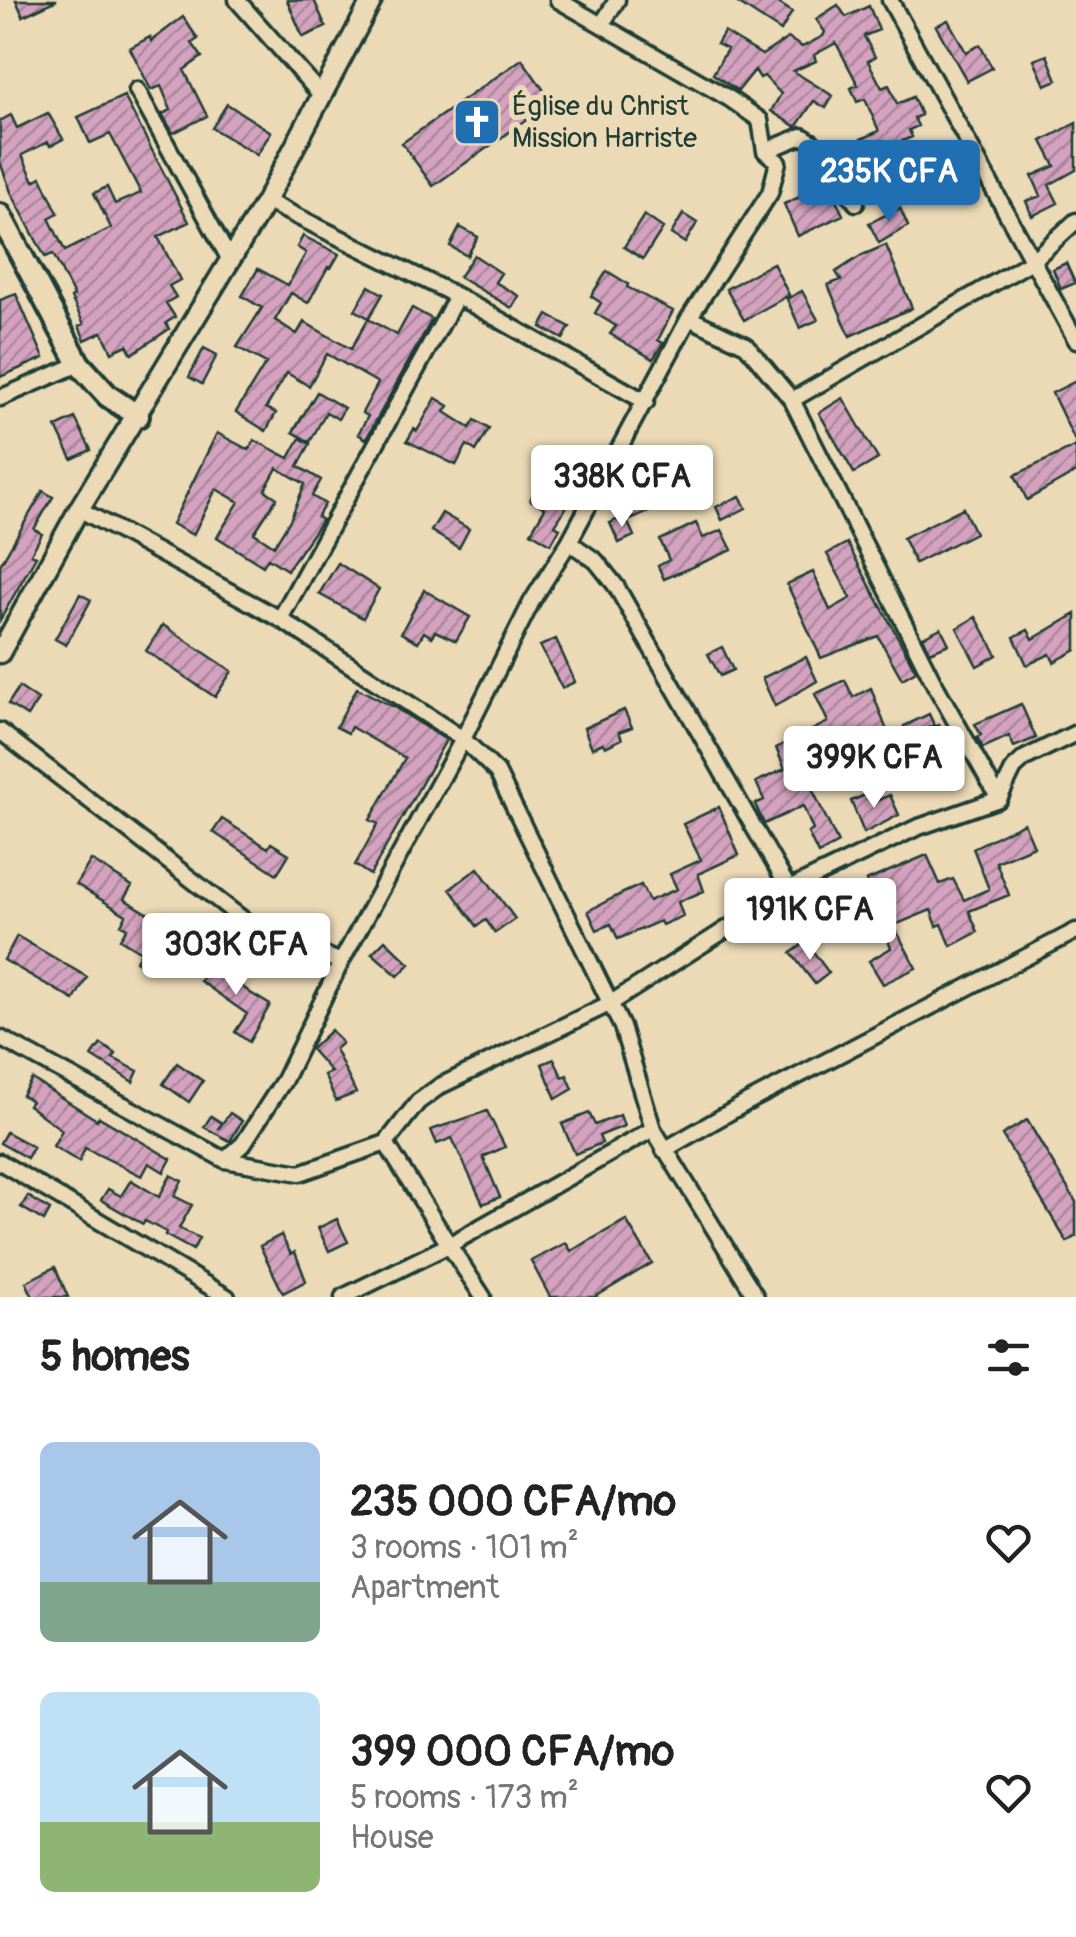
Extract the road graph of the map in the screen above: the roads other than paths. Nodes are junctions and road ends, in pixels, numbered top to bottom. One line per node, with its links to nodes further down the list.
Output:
1 (237, 0): 8 (street)
2 (372, 0): 8 (street)
3 (558, 0): 6 (street)
4 (617, 0): 6 (street)
5 (890, 0): 14 (street)
6 (602, 24): 9 (street)
7 (137, 90): 15 (street)
8 (320, 94): 10 (street)
9 (765, 150): 11 (street); 17 (street)
10 (266, 201): 15 (street); 16 (street)
11 (856, 204)
12 (0, 216): 19 (main road)
13 (1076, 221): 14 (street)
14 (1032, 261): 18 (street); 21 (street)
15 (231, 262): 23 (street)
16 (457, 296): 22 (street); 26 (street)
17 (689, 318): 21 (street); 22 (street)
18 (1076, 340)
19 (79, 364): 20 (street); 23 (main road)
20 (0, 398)
21 (792, 400): 31 (street)
22 (646, 402): 25 (street)
23 (138, 416): 24 (street)
24 (79, 509): 26 (street); 27 (street)
25 (569, 542): 30 (street); 32 (street)
26 (280, 620): 30 (street)
27 (0, 653)
28 (0, 732): 34 (street)
29 (1076, 733): 31 (street)
30 (463, 740): 34 (street); 35 (street)
31 (999, 799): 32 (street)
32 (789, 888): 35 (street)
33 (1076, 931): 39 (street)
34 (341, 962): 40 (street)
35 (611, 1003): 37 (street); 38 (street)
36 (0, 1038): 40 (street)
37 (653, 1129): 39 (street); 42 (street)
38 (386, 1144): 40 (street); 42 (street)
39 (664, 1150): 46 (street)
40 (225, 1160)
41 (0, 1162): 43 (street)
42 (449, 1246): 44 (street); 45 (street)
43 (227, 1297)
44 (343, 1297)
45 (483, 1297)
46 (756, 1297)

